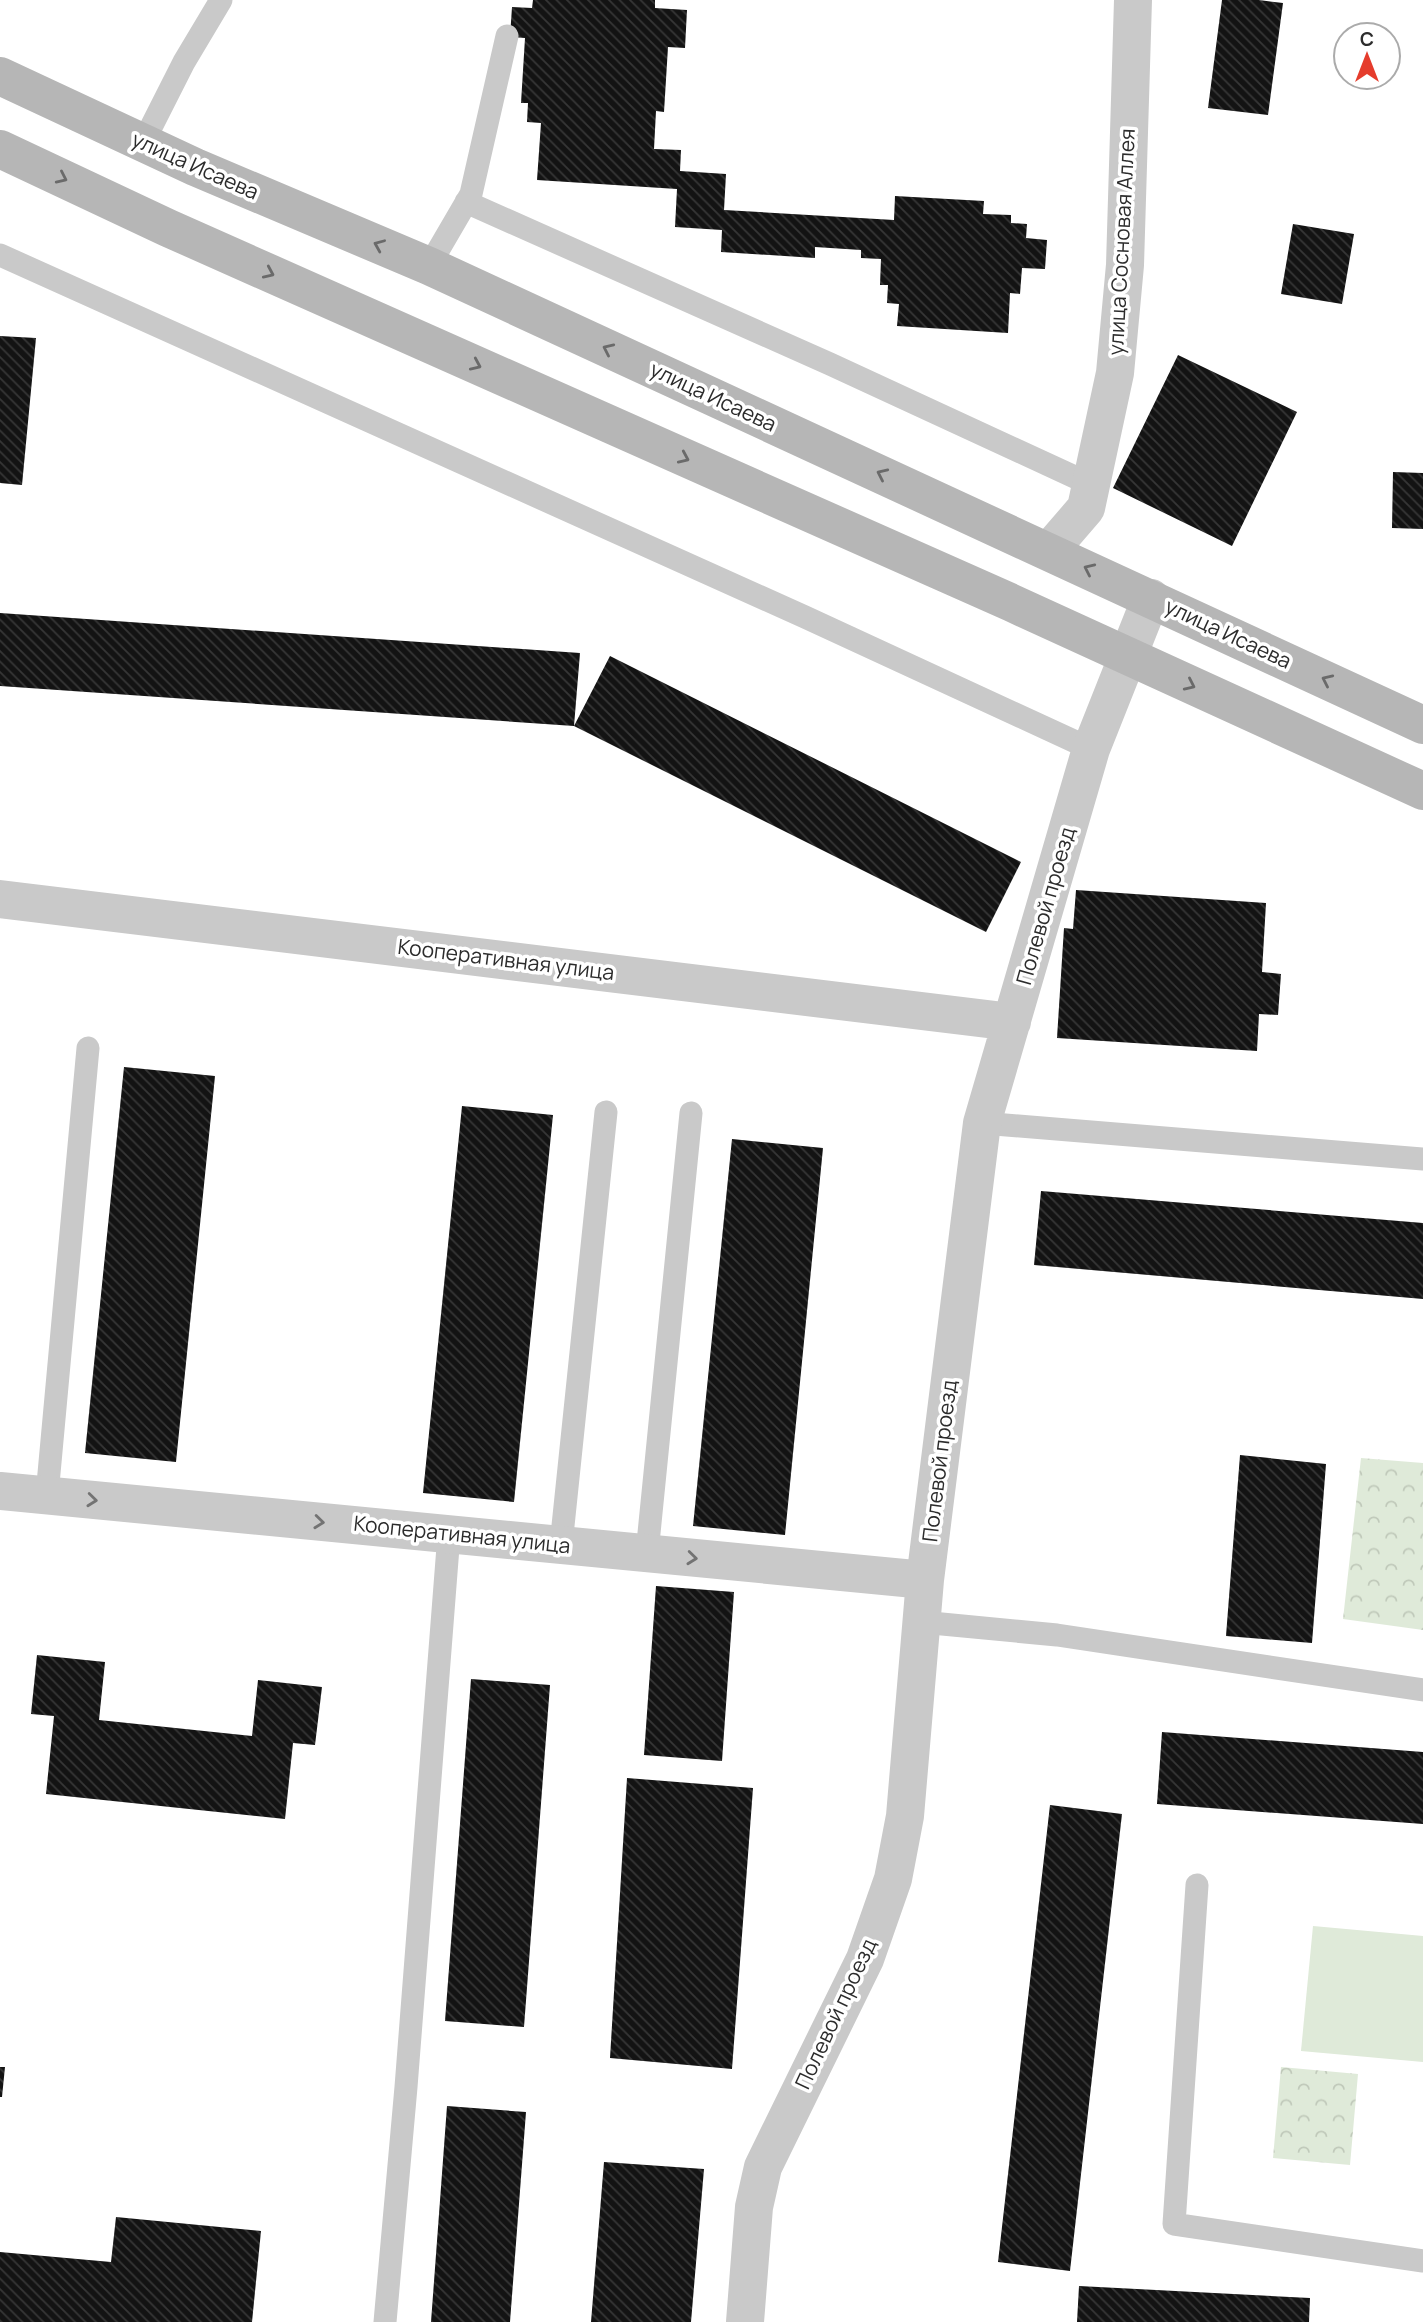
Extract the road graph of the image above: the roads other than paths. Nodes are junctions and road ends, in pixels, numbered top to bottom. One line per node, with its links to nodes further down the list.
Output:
1 (220, 0): 5 (lane)
2 (1133, 0): 10 (street, улица Сосновая Аллея)
3 (507, 36): 7 (lane)
4 (0, 76): 5 (main road, улица Исаева)
5 (143, 143): 9 (main road, улица Исаева, one-way to 5)
6 (0, 149): 13 (main road, one-way to 13)
7 (466, 202): 9 (lane); 10 (lane)
8 (0, 254): 15 (lane)
9 (429, 266): 11 (main road, улица Исаева, one-way to 9)
10 (1091, 485): 11 (street, улица Сосновая Аллея)
11 (1049, 551): 12 (main road, улица Исаева, one-way to 11)
12 (1151, 598): 13 (street, Полевой проезд); 14 (main road, улица Исаева, one-way to 12)
13 (1128, 656): 15 (street, Полевой проезд); 16 (main road, one-way to 16)
14 (1423, 725)
15 (1091, 749): 18 (street, Полевой проезд)
16 (1423, 792)
17 (0, 899): 18 (street, Кооперативная улица)
18 (1012, 1021): 22 (street, Полевой проезд)
19 (88, 1048): 25 (lane)
20 (606, 1112): 27 (lane)
21 (691, 1113): 28 (lane)
22 (982, 1123): 23 (lane); 29 (street, Полевой проезд)
23 (1423, 1159)
24 (0, 1491): 25 (street, Кооперативная улица)
25 (47, 1495): 26 (street, Кооперативная улица, one-way to 26)
26 (449, 1534): 27 (street, Кооперативная улица); 34 (lane)
27 (561, 1545): 28 (street, Кооперативная улица)
28 (647, 1553): 29 (street, Кооперативная улица, one-way to 29)
29 (925, 1580): 30 (street, Полевой проезд)
30 (921, 1622): 31 (lane); 35 (street, Полевой проезд)
31 (1423, 1690)
32 (1197, 1885): 33 (lane)
33 (1423, 2261)
34 (385, 2322)
35 (745, 2322)

